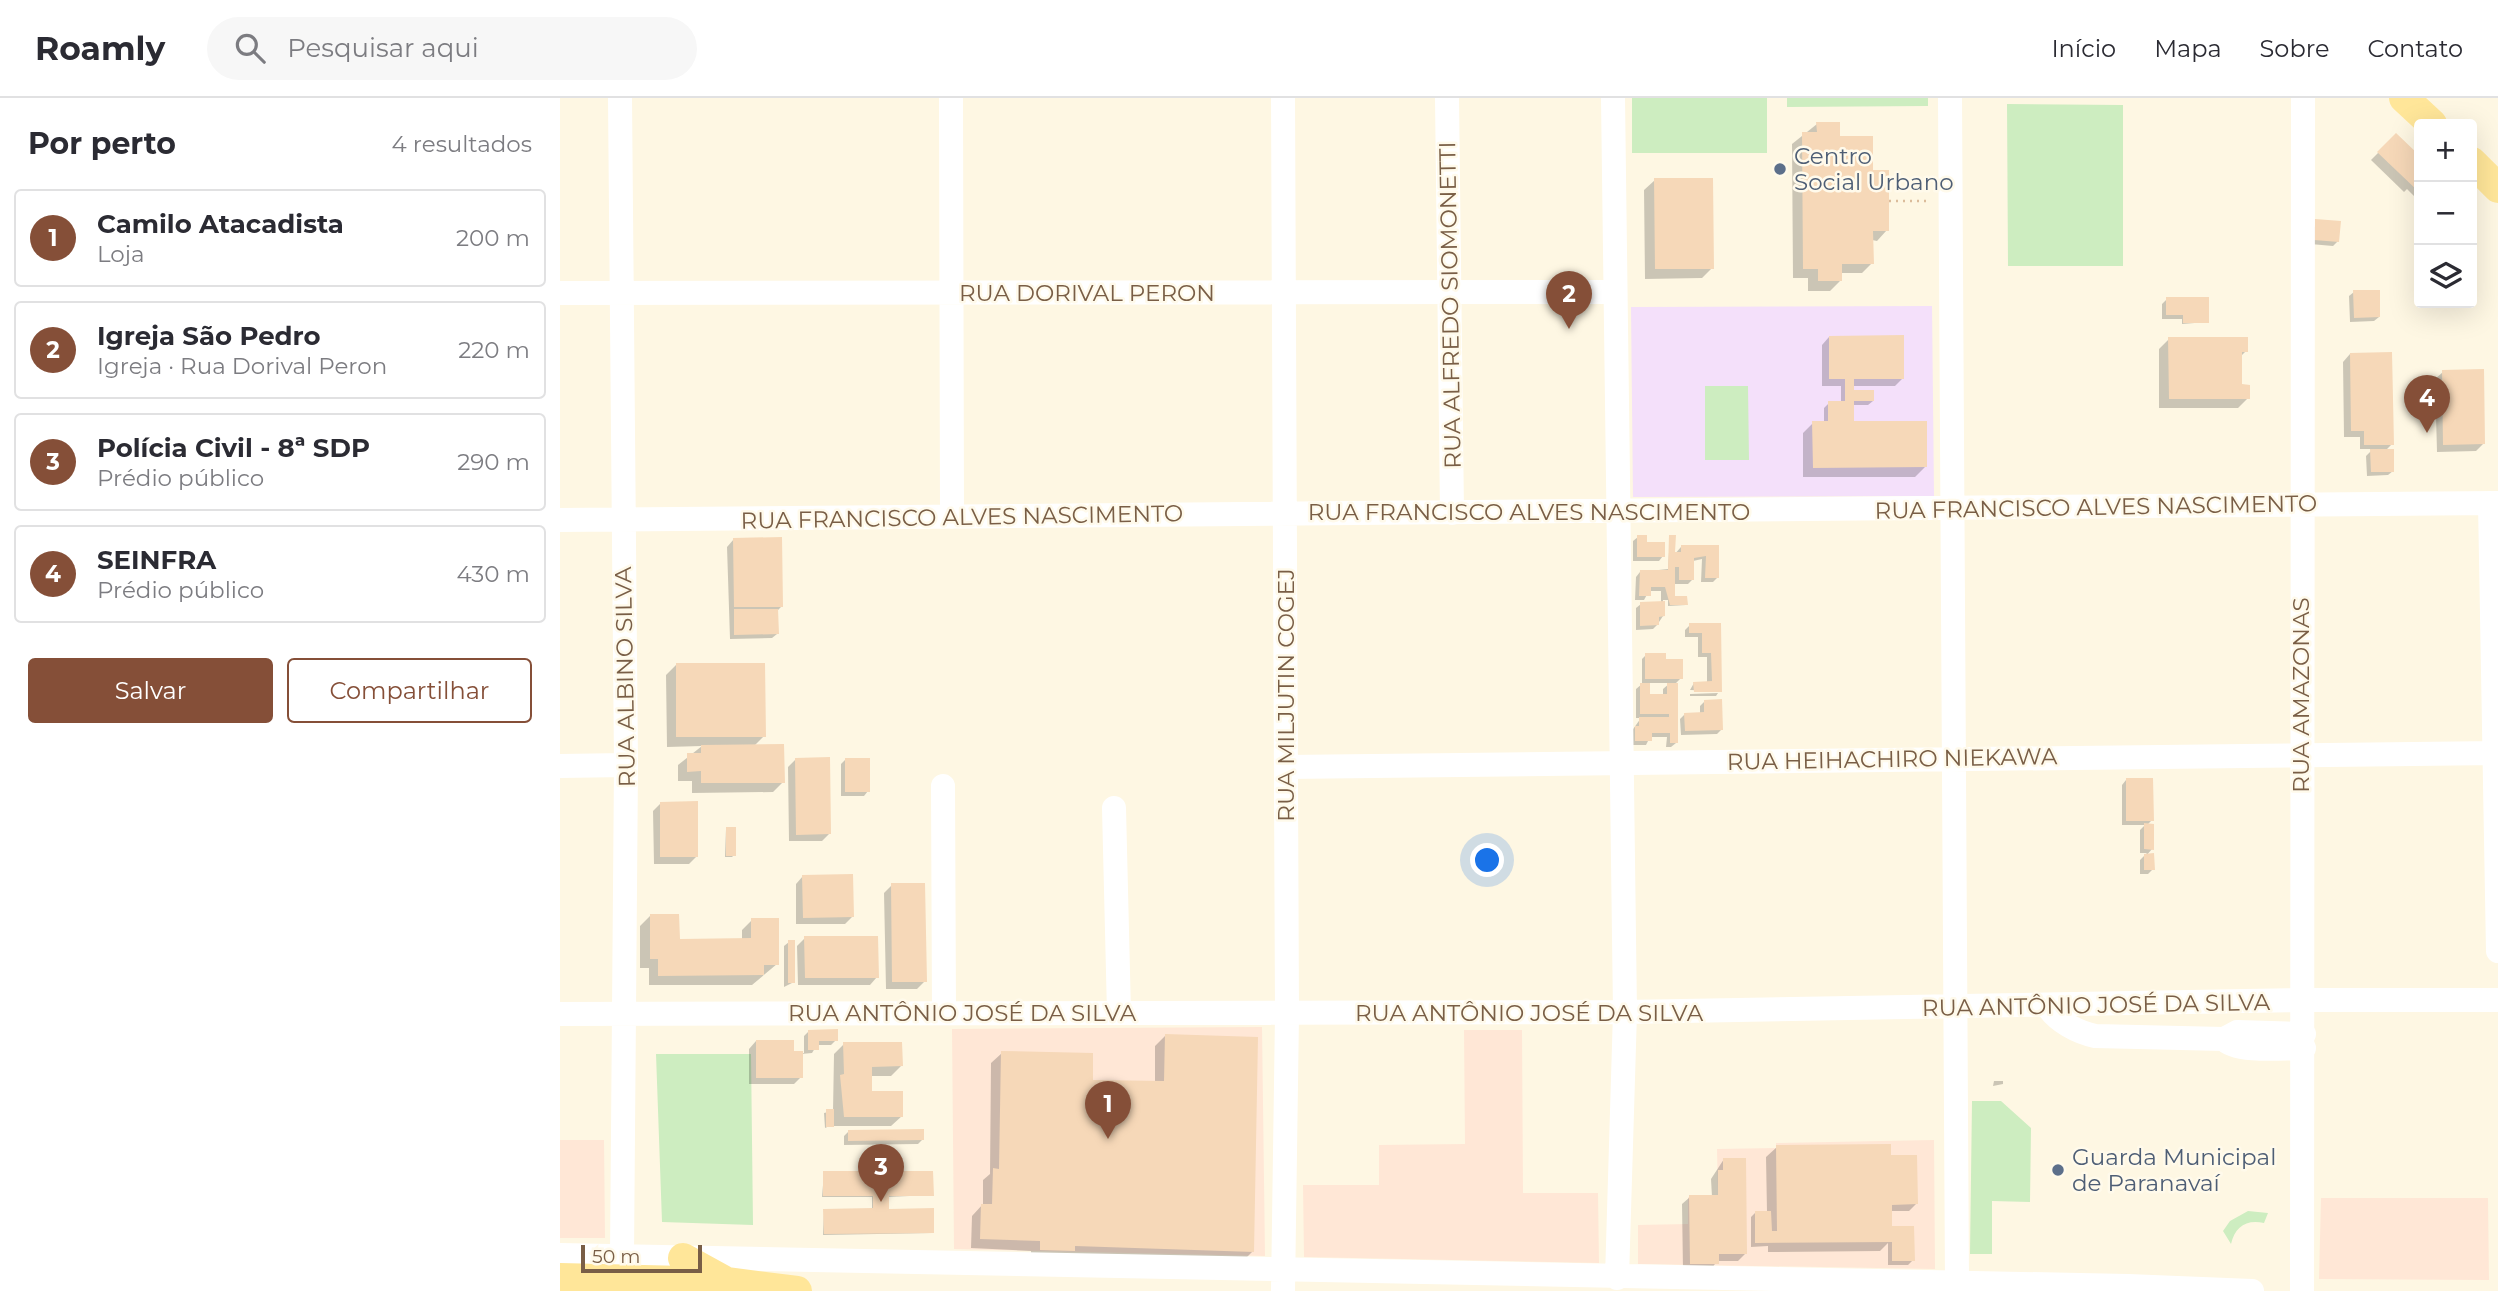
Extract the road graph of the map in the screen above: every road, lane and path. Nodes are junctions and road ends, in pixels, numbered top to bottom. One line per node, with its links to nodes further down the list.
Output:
1 (620, 98): 19 (street, RUA ALBINO SILVA)
2 (951, 98): 16 (street)
3 (1283, 98): 17 (street, RUA MILJUTIN COGEJ)
4 (1447, 98): 18 (street, RUA ALFREDO SIOMONETTI)
5 (1613, 98): 14 (street)
6 (1950, 98): 12 (street)
7 (2303, 98): 21 (street, RUA AMAZONAS)
8 (2404, 98): 9 (main road)
9 (2427, 119)
10 (2477, 167): 11 (main road)
11 (2498, 188)
12 (1951, 200): 13 (path); 22 (street)
13 (1889, 201)
14 (1614, 292): 18 (street, RUA DORIVAL PERON); 23 (street)
15 (560, 293): 19 (street, RUA DORIVAL PERON)
16 (952, 293): 17 (street, RUA DORIVAL PERON); 19 (street, RUA DORIVAL PERON); 26 (street)
17 (1284, 293): 18 (street, RUA DORIVAL PERON); 25 (street, RUA MILJUTIN COGEJ)
18 (1451, 293): 24 (street, RUA ALFREDO SIOMONETTI)
19 (621, 294): 28 (street, RUA ALBINO SILVA)
20 (2494, 503): 21 (street, RUA FRANCISCO ALVES NASCIMENTO); 29 (street)
21 (2301, 505): 22 (street, RUA FRANCISCO ALVES NASCIMENTO); 30 (street, RUA AMAZONAS)
22 (1952, 508): 23 (street, RUA FRANCISCO ALVES NASCIMENTO); 31 (street)
23 (1617, 511): 24 (street, RUA FRANCISCO ALVES NASCIMENTO); 32 (street)
24 (1452, 513): 25 (street, RUA FRANCISCO ALVES NASCIMENTO)
25 (1285, 514): 26 (street, RUA FRANCISCO ALVES NASCIMENTO); 35 (street, RUA MILJUTIN COGEJ)
26 (952, 517): 28 (street, RUA FRANCISCO ALVES NASCIMENTO)
27 (560, 520): 28 (street, RUA FRANCISCO ALVES NASCIMENTO)
28 (623, 520): 33 (street, RUA ALBINO SILVA)
29 (2496, 753): 30 (street, RUA HEIHACHIRO NIEKAWA); 38 (street)
30 (2301, 754): 31 (street, RUA HEIHACHIRO NIEKAWA); 39 (street, RUA AMAZONAS)
31 (1954, 758): 32 (street, RUA HEIHACHIRO NIEKAWA); 42 (street)
32 (1622, 762): 35 (street, RUA HEIHACHIRO NIEKAWA); 44 (street)
33 (626, 765): 34 (street); 47 (street, RUA ALBINO SILVA)
34 (560, 766)
35 (1286, 767): 48 (street, RUA MILJUTIN COGEJ)
36 (943, 786): 43 (street)
37 (1114, 808): 45 (street)
38 (2498, 951)
39 (2303, 1000): 40 (street, RUA ANTÔNIO JOSÉ DA SILVA); 41 (street, RUA ANTÔNIO JOSÉ DA SILVA); 49 (street, RUA AMAZONAS)
40 (2498, 1000)
41 (2047, 1006): 42 (street, RUA ANTÔNIO JOSÉ DA SILVA); 49 (street)
42 (1956, 1008): 44 (street, RUA ANTÔNIO JOSÉ DA SILVA); 57 (street)
43 (944, 1012): 45 (street, RUA ANTÔNIO JOSÉ DA SILVA); 47 (street, RUA ANTÔNIO JOSÉ DA SILVA)
44 (1625, 1012): 48 (street, RUA ANTÔNIO JOSÉ DA SILVA); 54 (street)
45 (1119, 1013): 48 (street, RUA ANTÔNIO JOSÉ DA SILVA)
46 (560, 1014): 47 (street, RUA ANTÔNIO JOSÉ DA SILVA)
47 (626, 1014): 51 (street, RUA ALBINO SILVA)
48 (1287, 1014): 55 (street, RUA MILJUTIN COGEJ)
49 (2304, 1041): 60 (street, RUA AMAZONAS)
50 (560, 1255): 51 (street)
51 (622, 1256): 52 (street)
52 (683, 1258): 55 (street); 56 (main road)
53 (560, 1278): 56 (main road)
54 (1617, 1278): 55 (street); 57 (street)
55 (1284, 1281)
56 (726, 1282): 58 (main road)
57 (1960, 1287): 59 (street)
58 (797, 1291)
59 (2252, 1291)
60 (2302, 1291)

